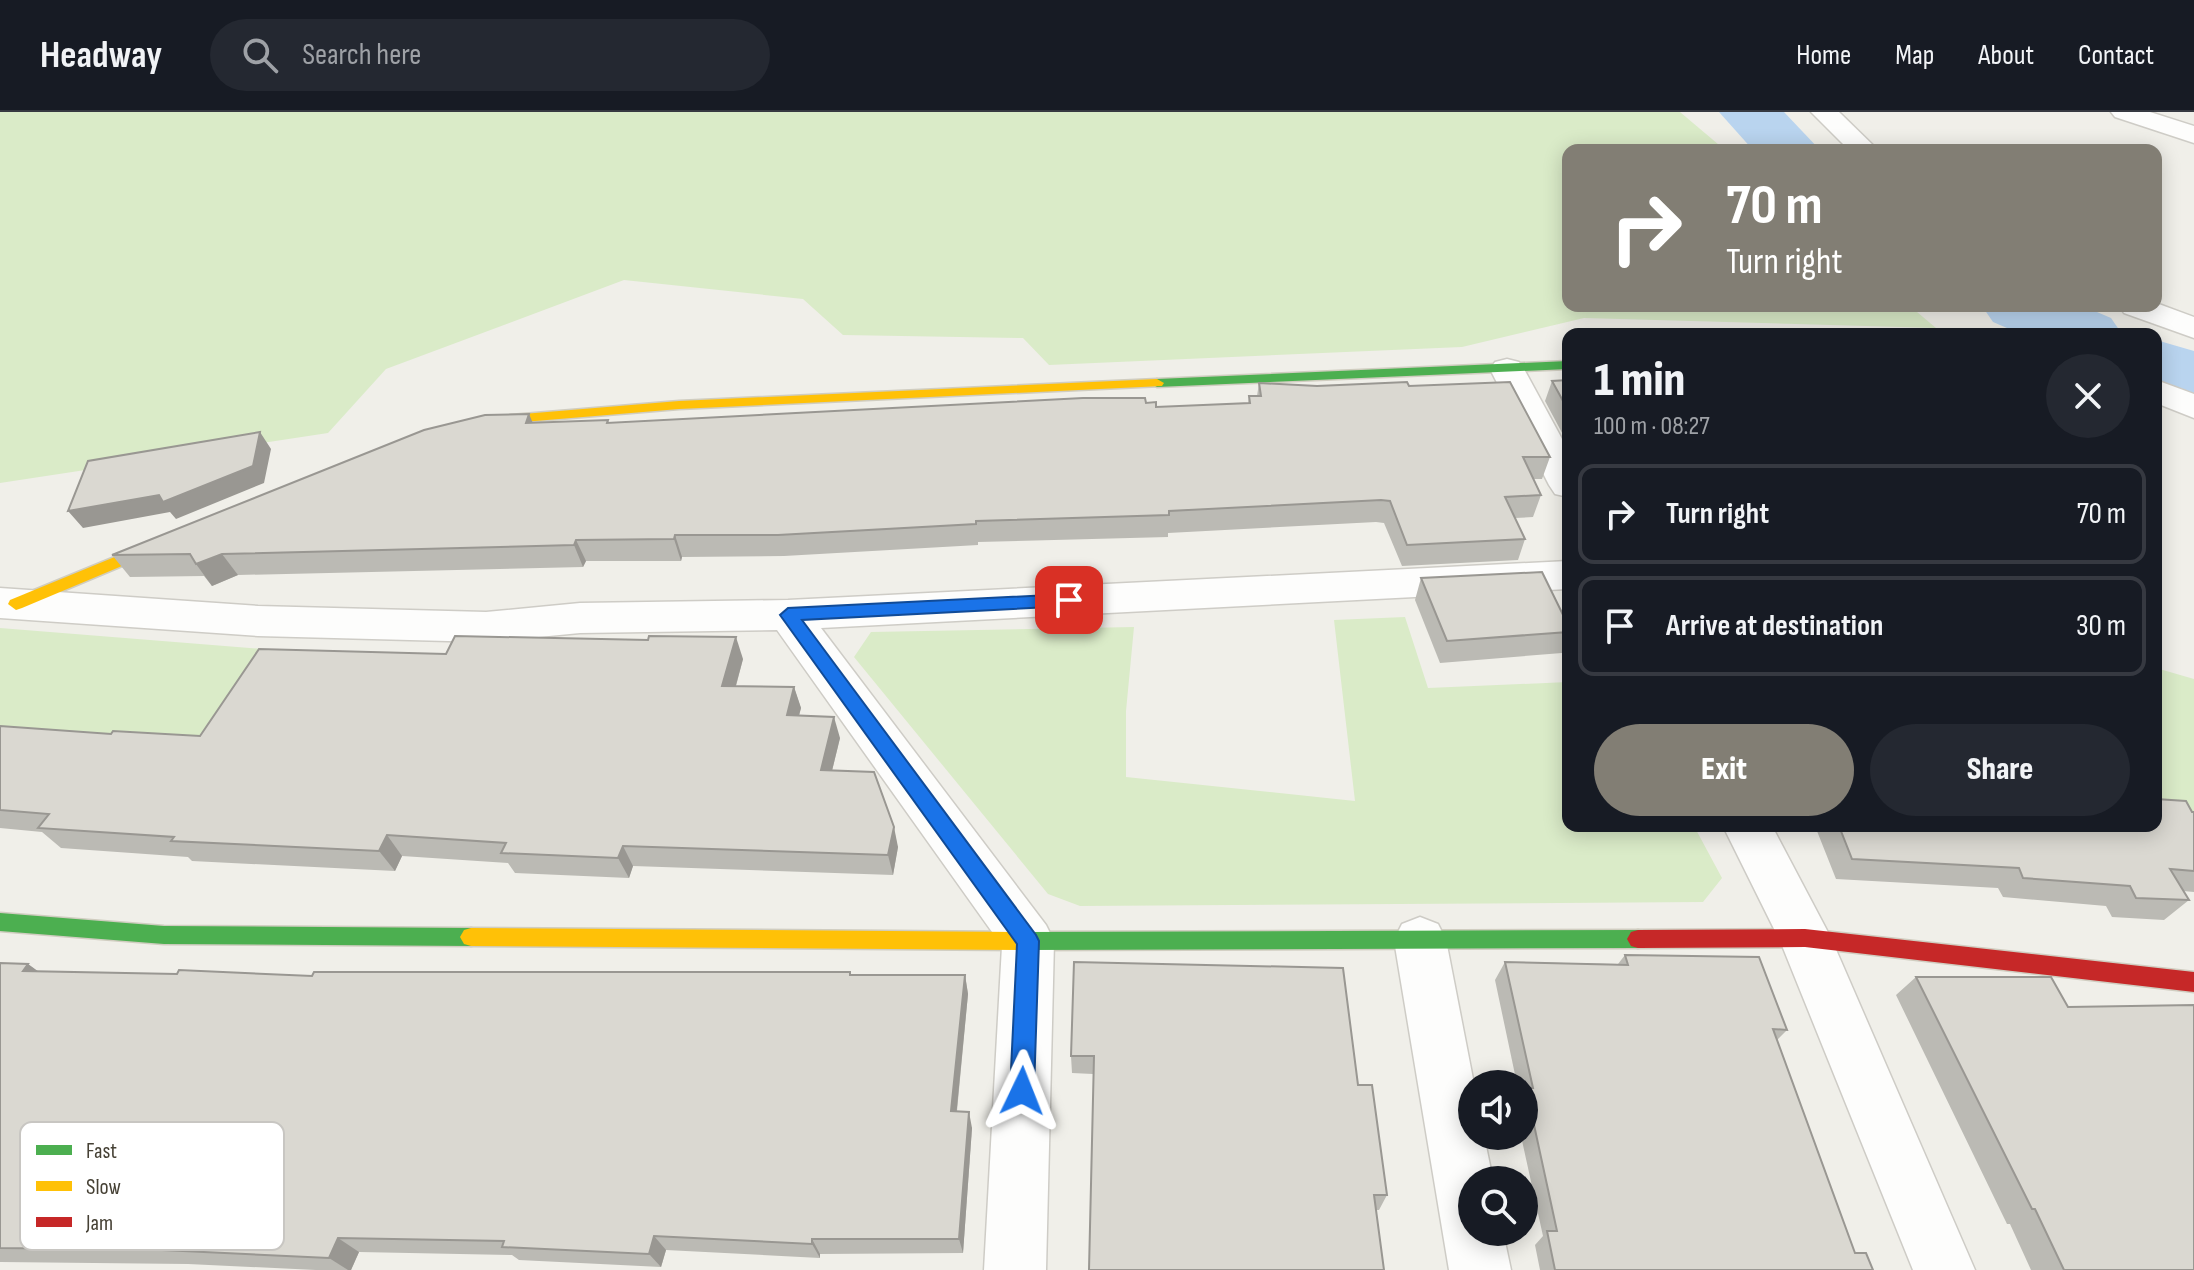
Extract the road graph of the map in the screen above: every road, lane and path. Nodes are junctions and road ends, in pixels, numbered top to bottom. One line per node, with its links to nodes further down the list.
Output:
1 (1824, 112): 4 (street)
2 (2124, 112): 3 (street)
3 (2194, 135)
4 (1858, 144)
5 (2150, 312): 6 (street)
6 (2194, 330): 7 (street)
7 (2162, 333)
8 (1562, 365): 9 (street)
9 (1507, 369): 12 (street); 13 (street)
10 (2162, 393): 11 (street)
11 (2194, 407)
12 (453, 430)
13 (1562, 474)
14 (191, 531): 16 (street)
15 (1562, 575): 17 (street)
16 (8, 603): 17 (street)
17 (788, 615): 22 (street)
18 (1750, 832): 20 (street)
19 (0, 922): 22 (street)
20 (1805, 938): 21 (street); 23 (street); 28 (street)
21 (1420, 940): 22 (street); 24 (street)
22 (1028, 941): 26 (street)
23 (2194, 982)
24 (1461, 1166)
25 (1475, 1246): 27 (street)
26 (1015, 1270)
27 (1480, 1270)
28 (1944, 1270)

